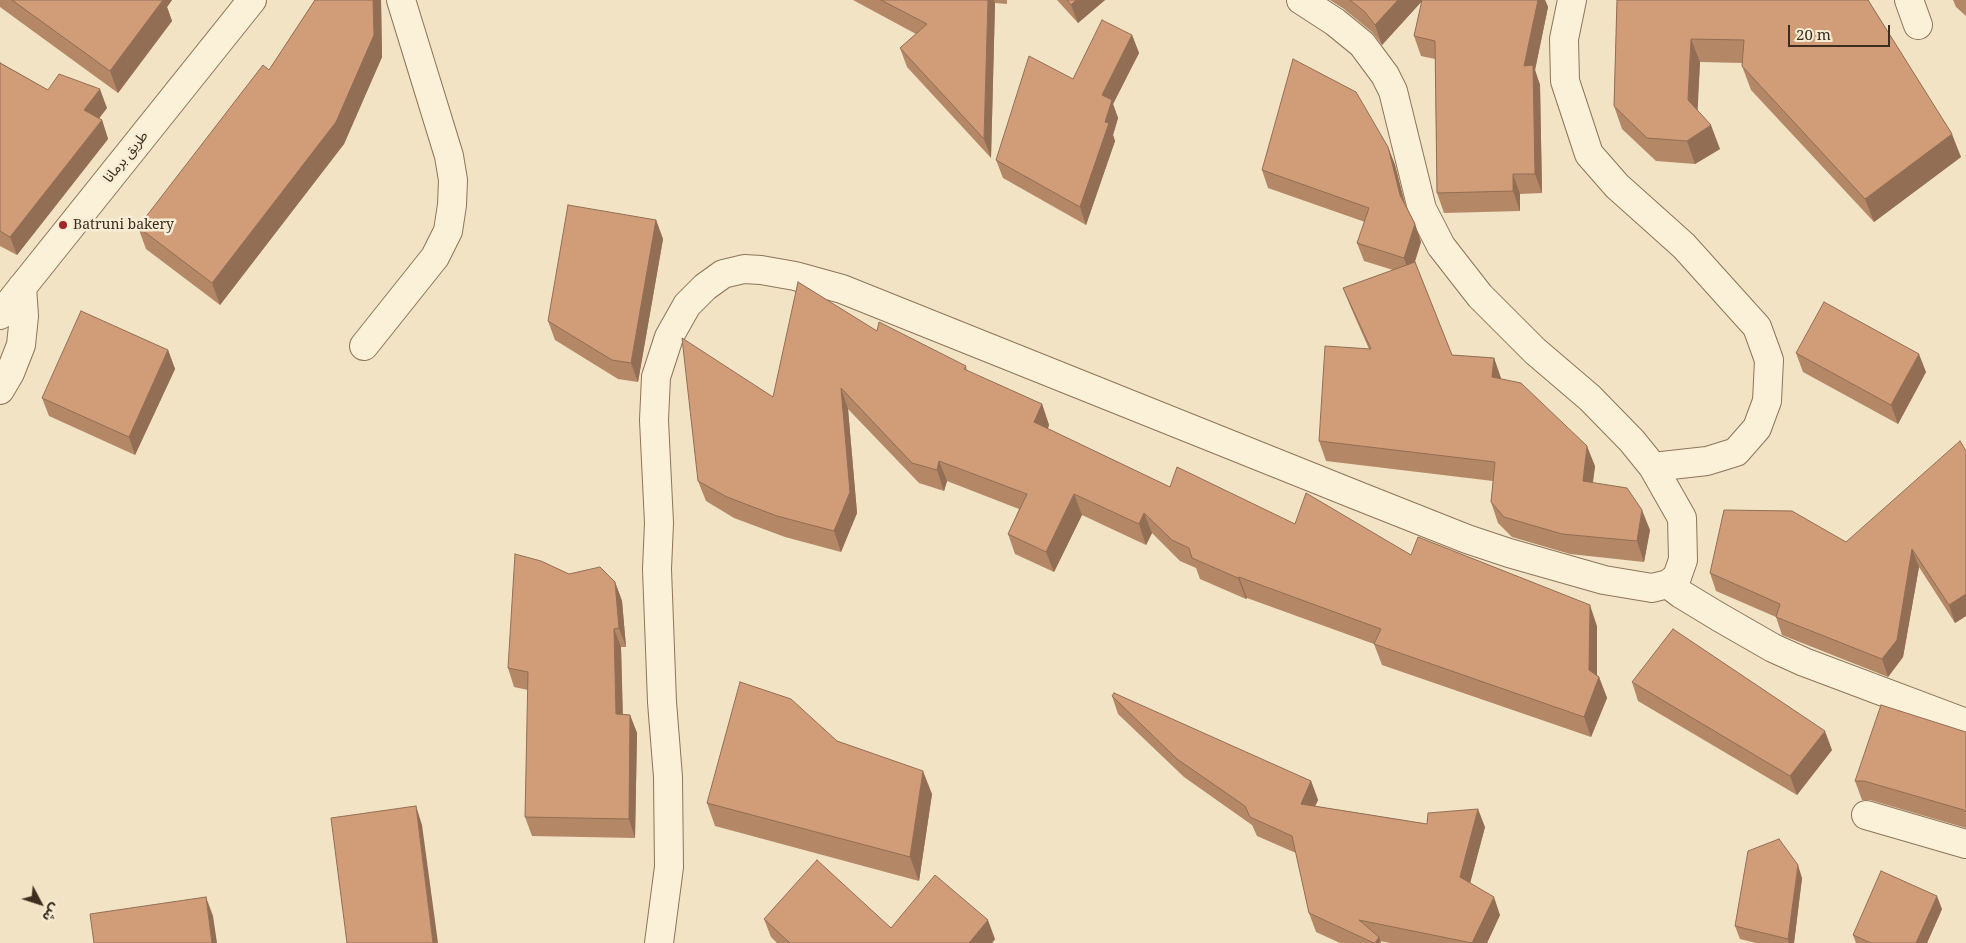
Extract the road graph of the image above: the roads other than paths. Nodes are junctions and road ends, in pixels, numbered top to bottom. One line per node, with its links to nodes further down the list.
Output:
1 (252, 0): 5 (street, طريق برمانا)
2 (401, 0): 7 (street)
3 (1301, 0): 9 (street)
4 (1572, 0): 9 (street)
5 (22, 286): 6 (street, طريق برمانا); 8 (street)
6 (0, 314)
7 (364, 346)
8 (0, 390)
9 (1653, 466): 10 (street)
10 (1668, 584): 11 (street); 14 (street)
11 (1966, 723)
12 (1866, 815): 13 (street)
13 (1966, 844)
14 (659, 943)

